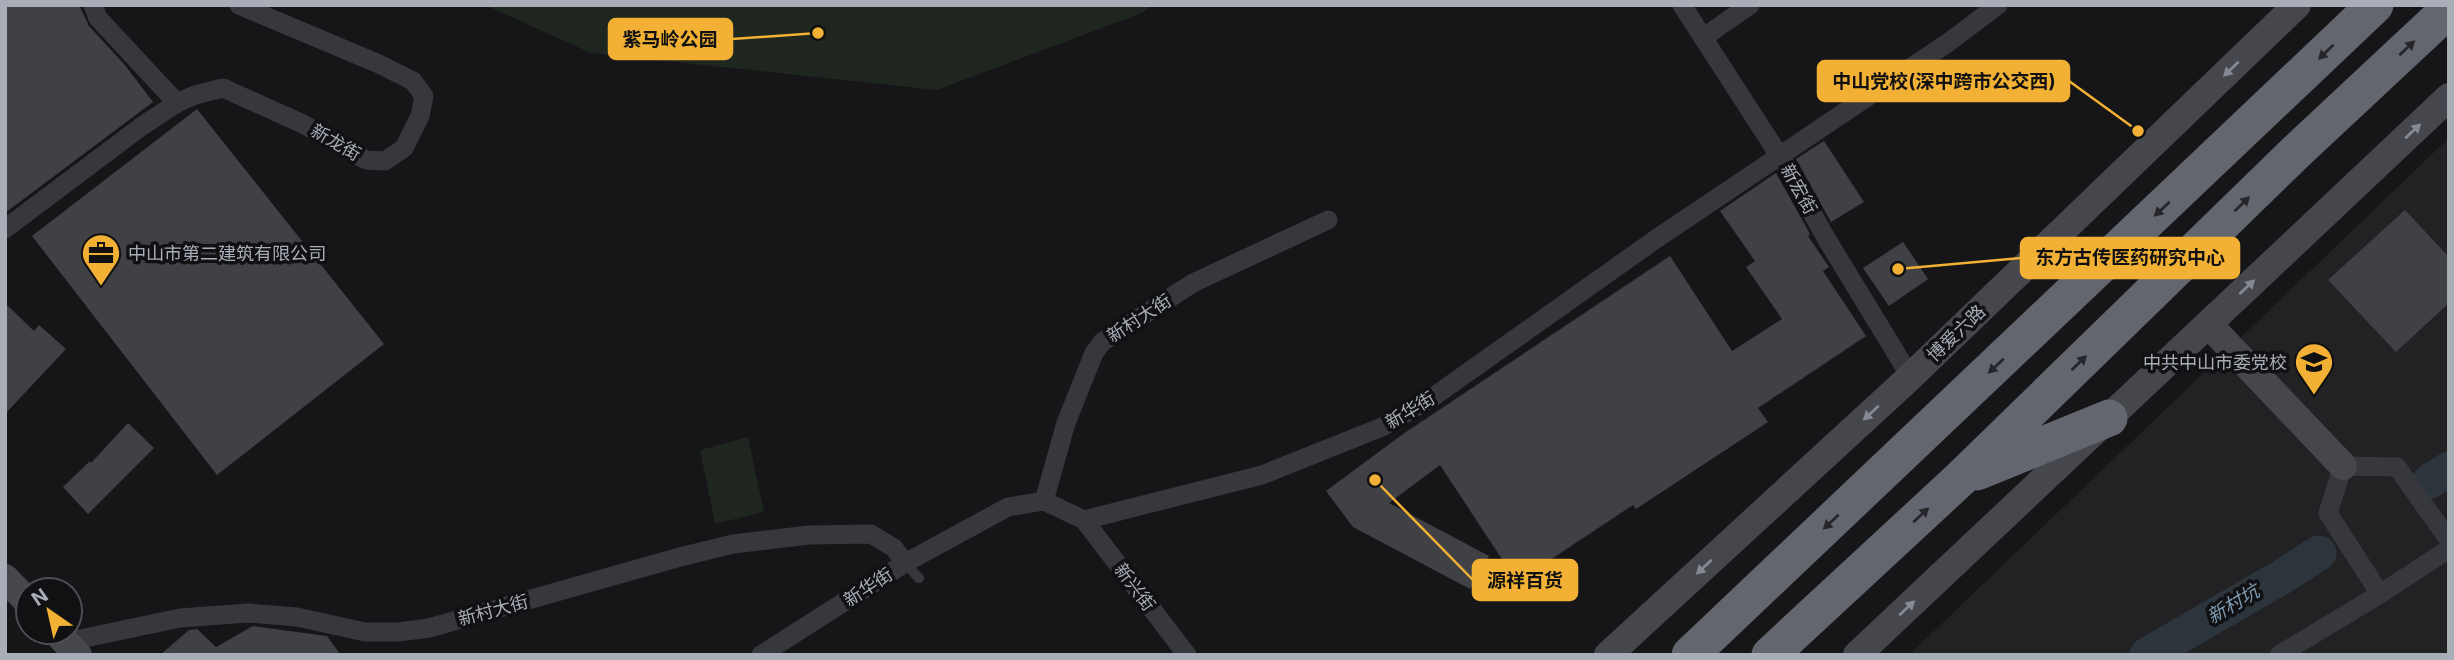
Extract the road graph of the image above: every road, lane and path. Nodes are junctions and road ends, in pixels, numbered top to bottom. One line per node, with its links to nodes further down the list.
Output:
1 (93, 5): 11 (street)
2 (239, 5): 11 (street, 新龙街)
3 (1682, 5): 9 (street, 新宏街)
4 (1750, 5): 9 (street)
5 (1998, 5): 12 (street, 新华街)
6 (2297, 5): 16 (street, 博爱六路, one-way to 16)
7 (2375, 5): 28 (highway, one-way to 28)
8 (2449, 9): 19 (highway, one-way to 8)
9 (1704, 37): 12 (street, 新宏街)
10 (2449, 97): 15 (street, one-way to 10)
11 (177, 103): 14 (street, 新龙街)
12 (1780, 156): 16 (street, 新宏街); 21 (street, 新华街)
13 (1328, 220): 20 (street, 新村大街)
14 (5, 229)
15 (2208, 324): 17 (street); 18 (street)
16 (1910, 376): 32 (street, 博爱六路, one-way to 32)
17 (2109, 418): 19 (highway); 33 (street, one-way to 17)
18 (2343, 466): 22 (street); 26 (street)
19 (1960, 479): 29 (highway, one-way to 19)
20 (1044, 501): 21 (street); 24 (street, 新华街)
21 (1084, 520): 31 (street, 新兴街)
22 (2449, 540)
23 (2449, 549): 26 (street)
24 (905, 563): 25 (lane); 27 (street, 新村大街); 30 (street, 新华街)
25 (919, 578)
26 (2380, 594): 34 (street)
27 (84, 639)
28 (1702, 644)
29 (1776, 650)
30 (761, 655)
31 (1187, 655)
32 (1608, 655)
33 (1857, 655)
34 (2279, 655)

